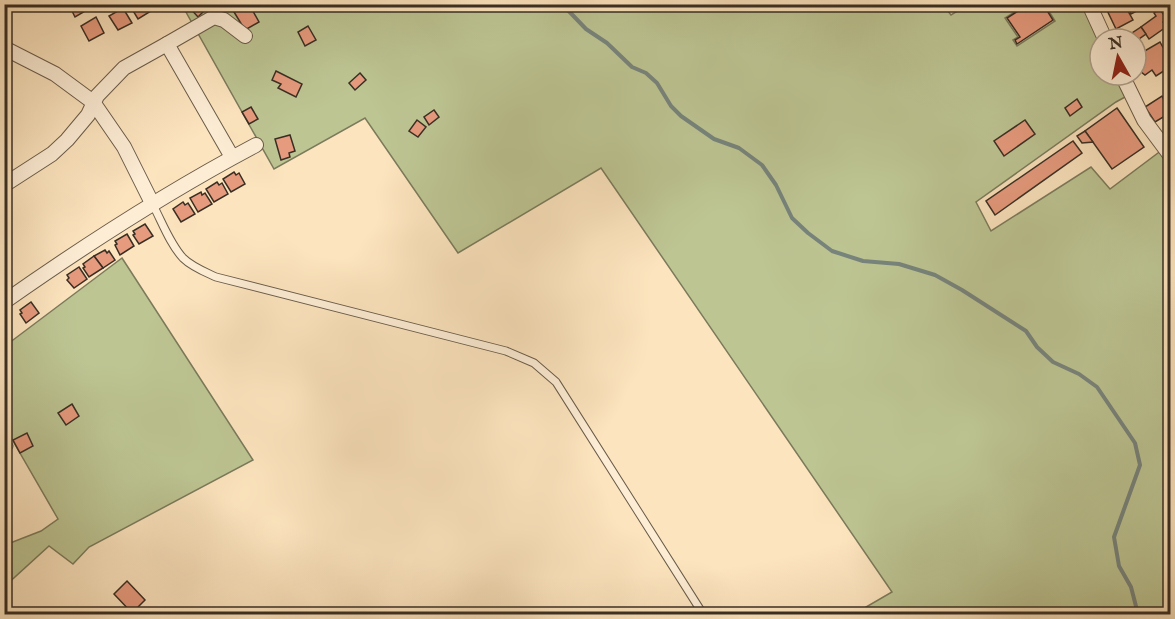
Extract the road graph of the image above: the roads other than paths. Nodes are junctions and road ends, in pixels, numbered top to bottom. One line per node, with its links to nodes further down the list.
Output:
1 (8, 4): 3 (street)
2 (1089, 4): 4 (street)
3 (4, 11)
4 (1100, 27)
5 (245, 36): 6 (street)
6 (167, 44): 9 (street); 12 (street)
7 (4, 48): 9 (street)
8 (1128, 87): 11 (street)
9 (93, 102): 13 (street); 14 (street)
10 (256, 145): 12 (street)
11 (1170, 154)
12 (232, 158): 14 (street)
13 (4, 185)
14 (153, 205): 15 (street); 16 (lane)
15 (4, 302)
16 (703, 615)

